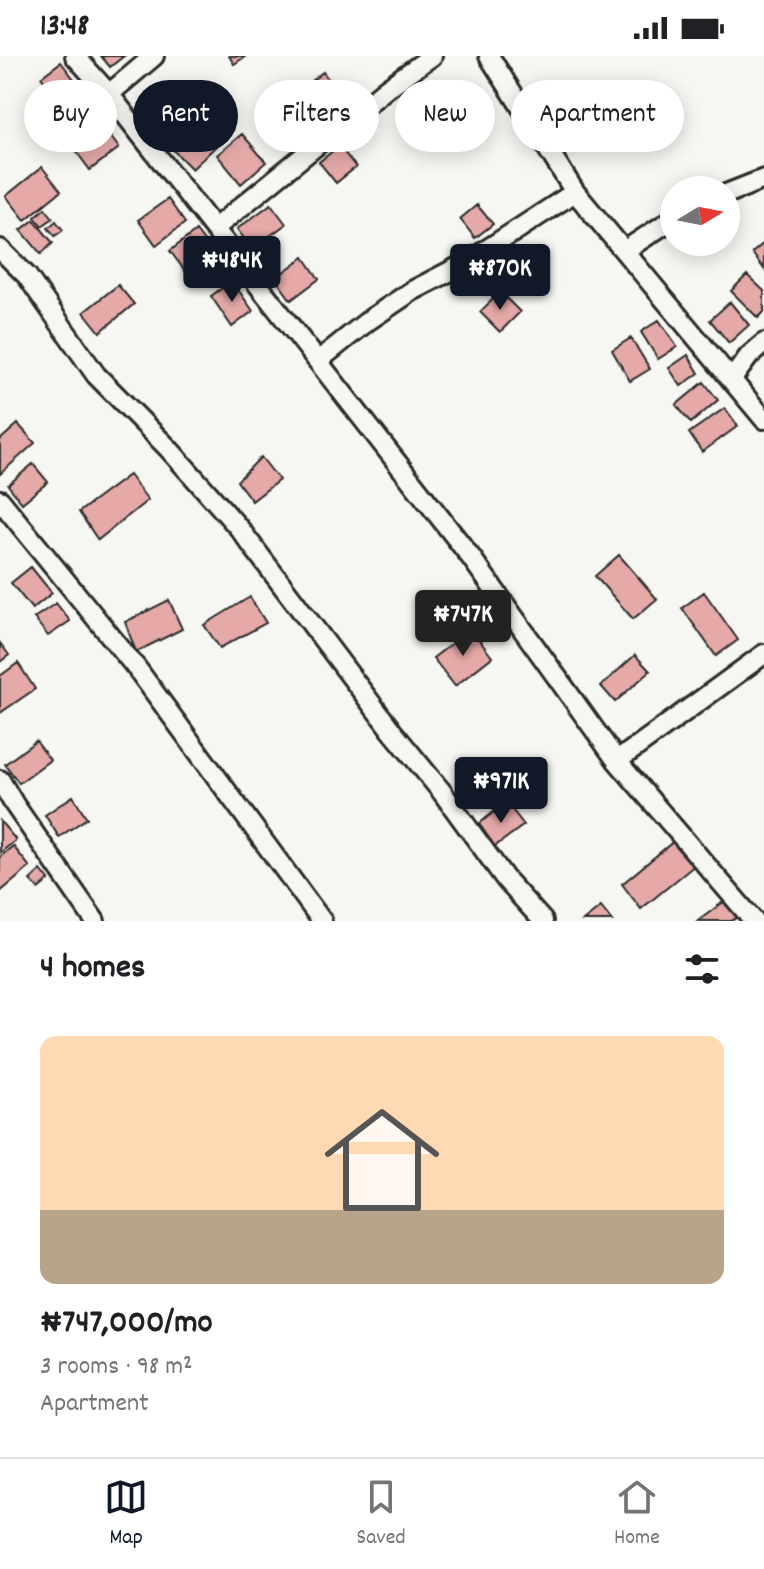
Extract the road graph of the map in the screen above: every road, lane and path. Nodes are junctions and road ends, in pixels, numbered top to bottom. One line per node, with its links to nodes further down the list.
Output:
1 (75, 56): 5 (street)
2 (154, 56): 6 (street)
3 (432, 56): 12 (street)
4 (489, 56): 10 (street)
5 (96, 80)
6 (117, 87)
7 (117, 104): 12 (street)
8 (764, 179): 9 (street)
9 (740, 188)
10 (575, 192): 14 (street); 16 (street)
11 (660, 227): 14 (street)
12 (215, 228): 16 (street)
13 (0, 249): 26 (street)
14 (624, 251): 17 (street)
15 (764, 343): 17 (street)
16 (319, 360): 21 (street)
17 (732, 379): 18 (street)
18 (764, 419)
19 (0, 500): 25 (street)
20 (764, 654): 21 (street)
21 (617, 761): 27 (street)
22 (0, 780): 23 (street)
23 (7, 807): 24 (street)
24 (95, 921)
25 (322, 921)
26 (543, 921)
27 (754, 921)

